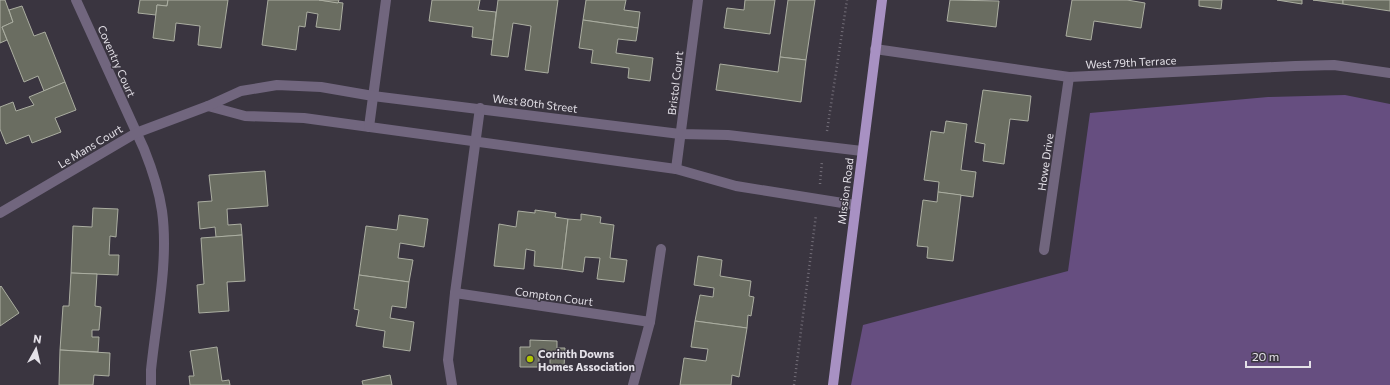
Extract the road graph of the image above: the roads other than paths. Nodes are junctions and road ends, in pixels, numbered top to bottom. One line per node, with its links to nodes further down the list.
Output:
1 (76, 0): 12 (street, Coventry Court)
2 (386, 0): 8 (street)
3 (698, 0): 13 (street, Bristol Court)
4 (882, 0): 5 (main road, Mission Road)
5 (875, 49): 7 (street, West 79th Terrace); 15 (main road, Mission Road)
6 (1390, 73): 7 (street, West 79th Terrace)
7 (1069, 77): 20 (street, Howe Drive)
8 (373, 96): 9 (street, West 80th Street); 10 (street, West 80th Street); 11 (street)
9 (208, 106): 11 (street); 12 (street, West 80th Street)
10 (480, 108): 13 (street, West 80th Street); 14 (street)
11 (369, 127): 14 (street)
12 (136, 133): 18 (street, Le Mans Court); 23 (street, Le Mans Court)
13 (680, 134): 15 (street, West 80th Street); 16 (street, Bristol Court)
14 (475, 141): 16 (street); 21 (street)
15 (862, 151): 17 (main road, Mission Road)
16 (676, 169): 17 (street)
17 (855, 204): 26 (main road, Mission Road)
18 (0, 213)
19 (661, 249): 22 (street)
20 (1044, 250)
21 (455, 293): 22 (street, Compton Court); 24 (street)
22 (650, 322): 25 (street)
23 (151, 385)
24 (452, 385)
25 (633, 385)
26 (832, 385)

